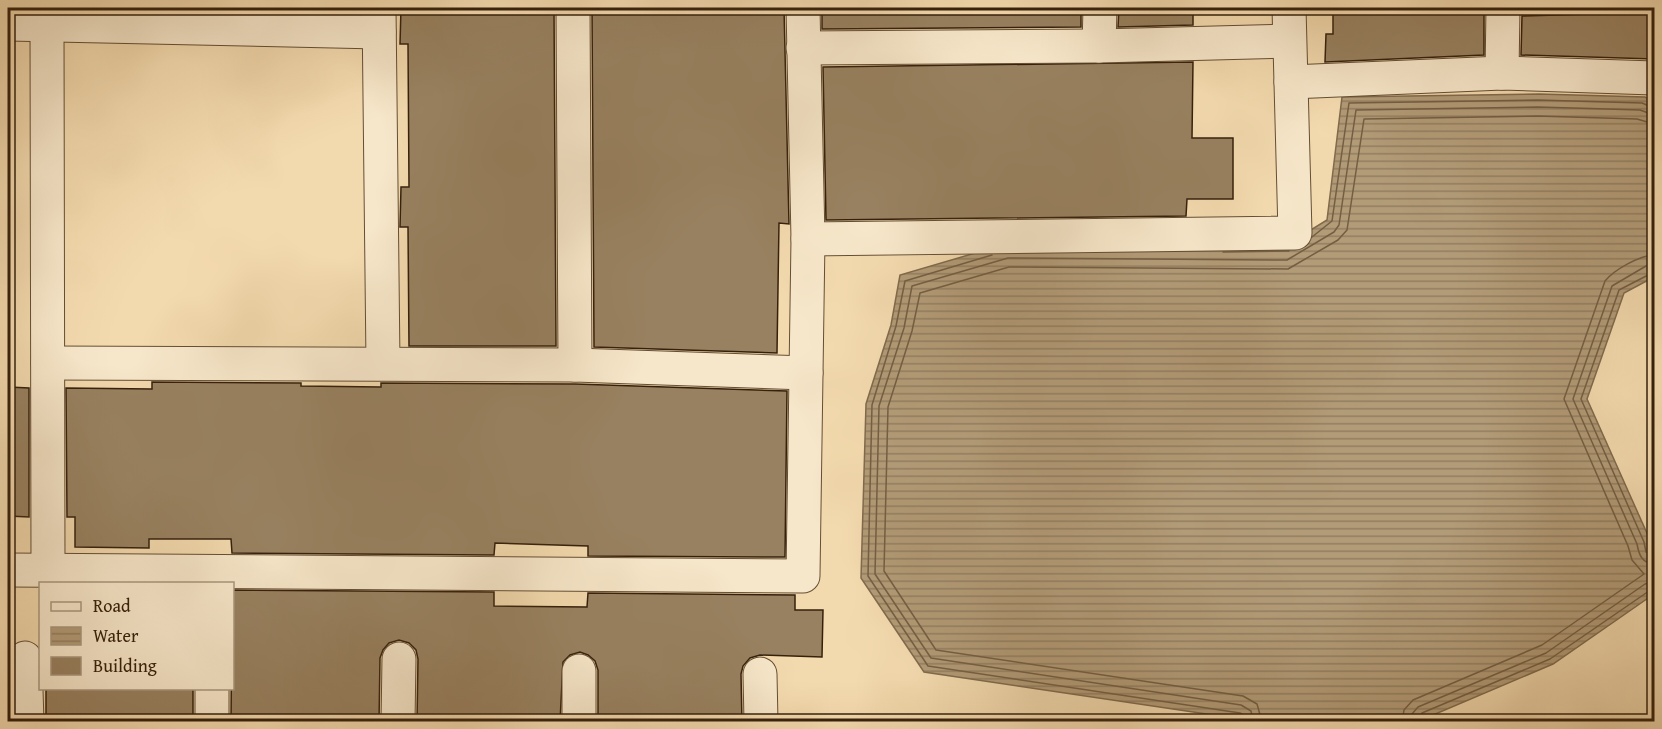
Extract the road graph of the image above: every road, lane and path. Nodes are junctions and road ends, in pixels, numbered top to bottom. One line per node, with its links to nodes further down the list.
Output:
1 (573, 8): 18 (street)
2 (802, 8): 11 (street)
3 (1100, 8): 10 (street)
4 (1289, 8): 9 (street)
5 (1503, 8): 12 (street)
6 (379, 20): 8 (street); 17 (street)
7 (8, 24): 8 (street)
8 (47, 26): 16 (street)
9 (1289, 41): 10 (street); 14 (street)
10 (1099, 46): 11 (street)
11 (803, 48): 15 (street)
12 (1502, 73): 13 (street); 14 (street)
13 (1654, 78)
14 (1291, 82): 15 (street)
15 (808, 239): 19 (street)
16 (48, 363): 17 (street); 20 (street)
17 (383, 363): 18 (street)
18 (575, 365): 19 (street)
19 (806, 373): 20 (street)
20 (48, 569): 21 (street)
21 (8, 570)
22 (25, 658): 27 (street)
23 (399, 659): 29 (street)
24 (579, 671): 30 (street)
25 (760, 674): 31 (street)
26 (212, 690): 28 (street)
27 (27, 722)
28 (212, 722)
29 (398, 722)
30 (579, 722)
31 (761, 722)

